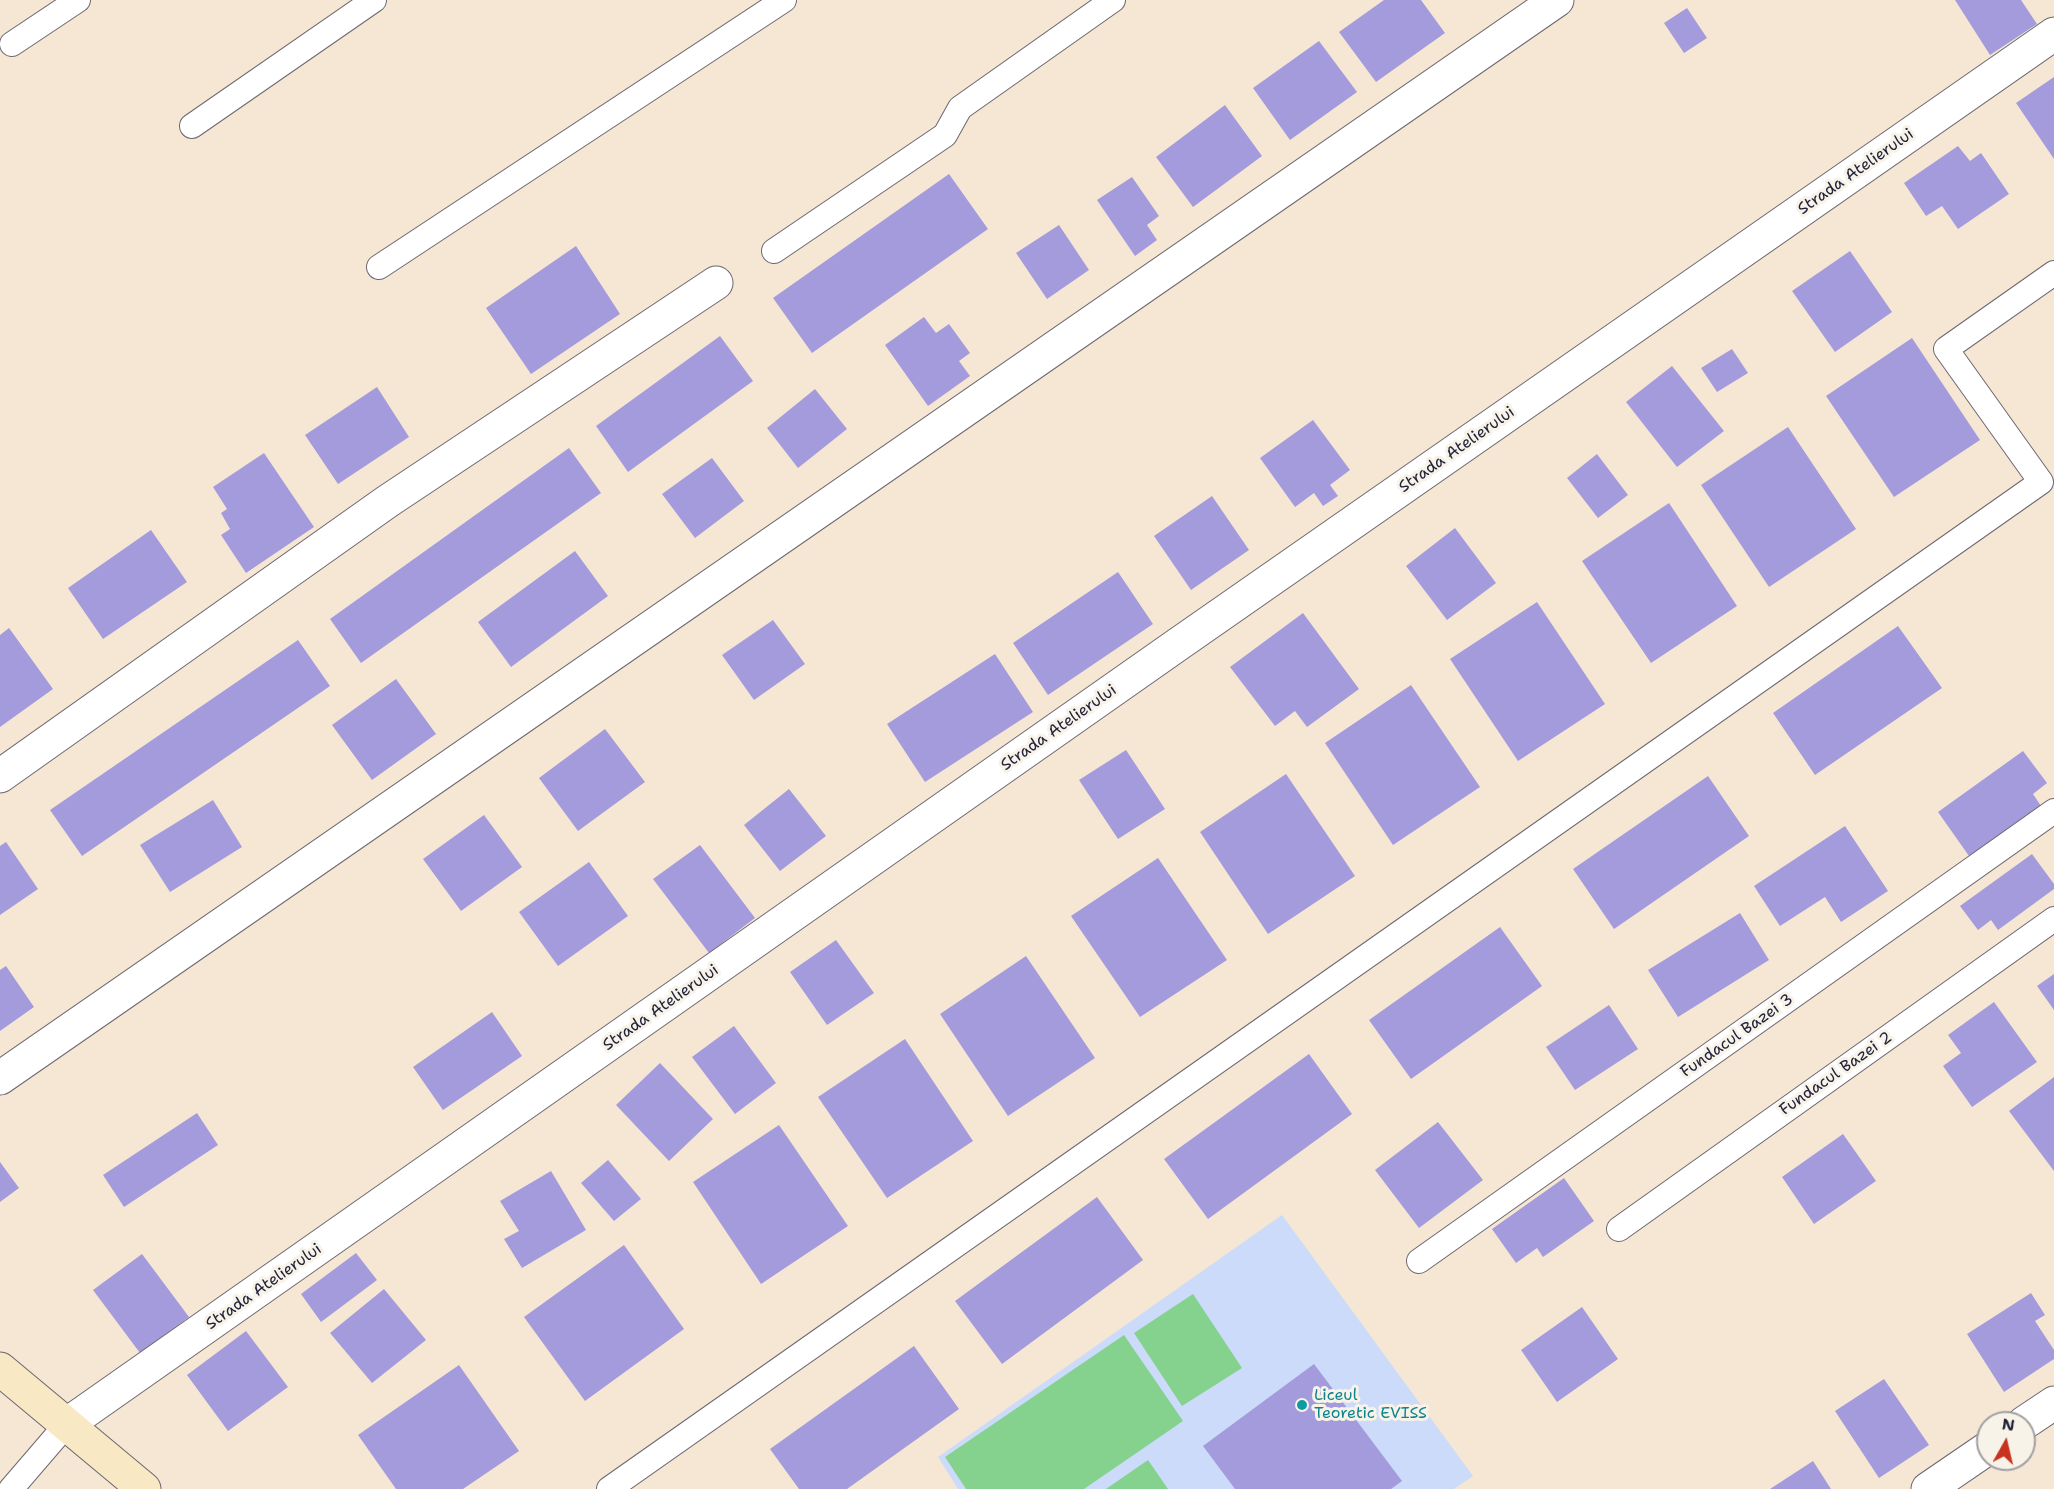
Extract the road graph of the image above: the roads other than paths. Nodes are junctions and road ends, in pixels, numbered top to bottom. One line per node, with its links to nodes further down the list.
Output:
1 (78, 0): 7 (lane)
2 (374, 0): 8 (lane)
3 (784, 0): 10 (lane)
4 (1113, 0): 9 (lane)
5 (1557, 0): 16 (street)
6 (2054, 34): 22 (street, Strada Atelierului)
7 (12, 44)
8 (192, 126)
9 (774, 251)
10 (379, 267)
11 (2054, 273): 26 (lane)
12 (717, 283): 13 (street)
13 (0, 776)
14 (2054, 811): 18 (lane, Fundacul Bazei 3)
15 (2054, 919): 17 (lane, Fundacul Bazei 2)
16 (0, 1078)
17 (1619, 1229)
18 (1419, 1261)
19 (0, 1369): 22 (street)
20 (2054, 1403): 21 (street)
21 (2036, 1415)
22 (66, 1425): 24 (lane); 25 (street)
23 (1976, 1456): 27 (street)
24 (11, 1489)
25 (144, 1489)
26 (609, 1489)
27 (1928, 1489)

